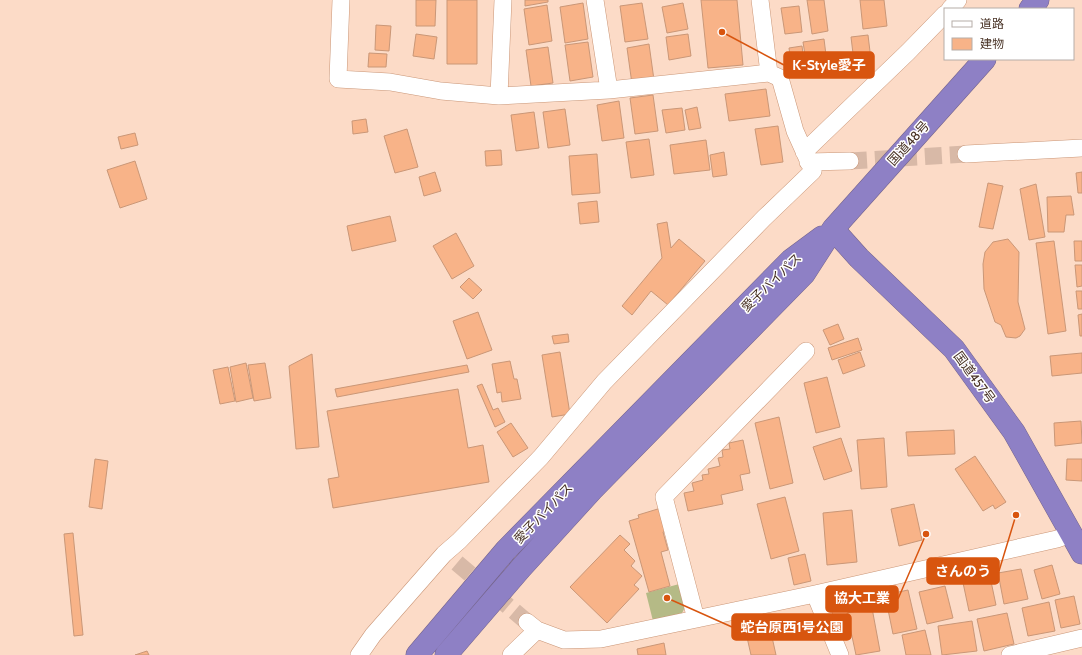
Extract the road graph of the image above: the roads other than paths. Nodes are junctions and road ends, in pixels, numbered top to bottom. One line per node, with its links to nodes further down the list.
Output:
1 (341, 0): 13 (street)
2 (503, 0): 13 (street)
3 (595, 0): 12 (street)
4 (760, 0): 11 (street)
5 (958, 0): 7 (street)
6 (1038, 0): 8 (highway)
7 (951, 8)
8 (1031, 8)
9 (944, 15): 16 (street)
10 (983, 60): 18 (highway, 国道48号)
11 (769, 73): 12 (street); 16 (street)
12 (609, 90): 13 (street)
13 (499, 96)
14 (1082, 148): 15 (street)
15 (966, 154)
16 (806, 157): 17 (street); 25 (street)
17 (850, 161)
18 (832, 229): 20 (highway, 国道457号); 26 (highway, 愛子バイパス); 27 (highway, 愛子バイパス)
19 (806, 351): 23 (street)
20 (1071, 534): 21 (highway, 国道457号); 22 (street)
21 (1082, 553)
22 (815, 594): 23 (street); 29 (street)
23 (696, 619): 28 (street)
24 (1082, 638): 30 (street)
25 (359, 655)
26 (417, 655)
27 (446, 655)
28 (511, 655)
29 (840, 655)
30 (1010, 655)

